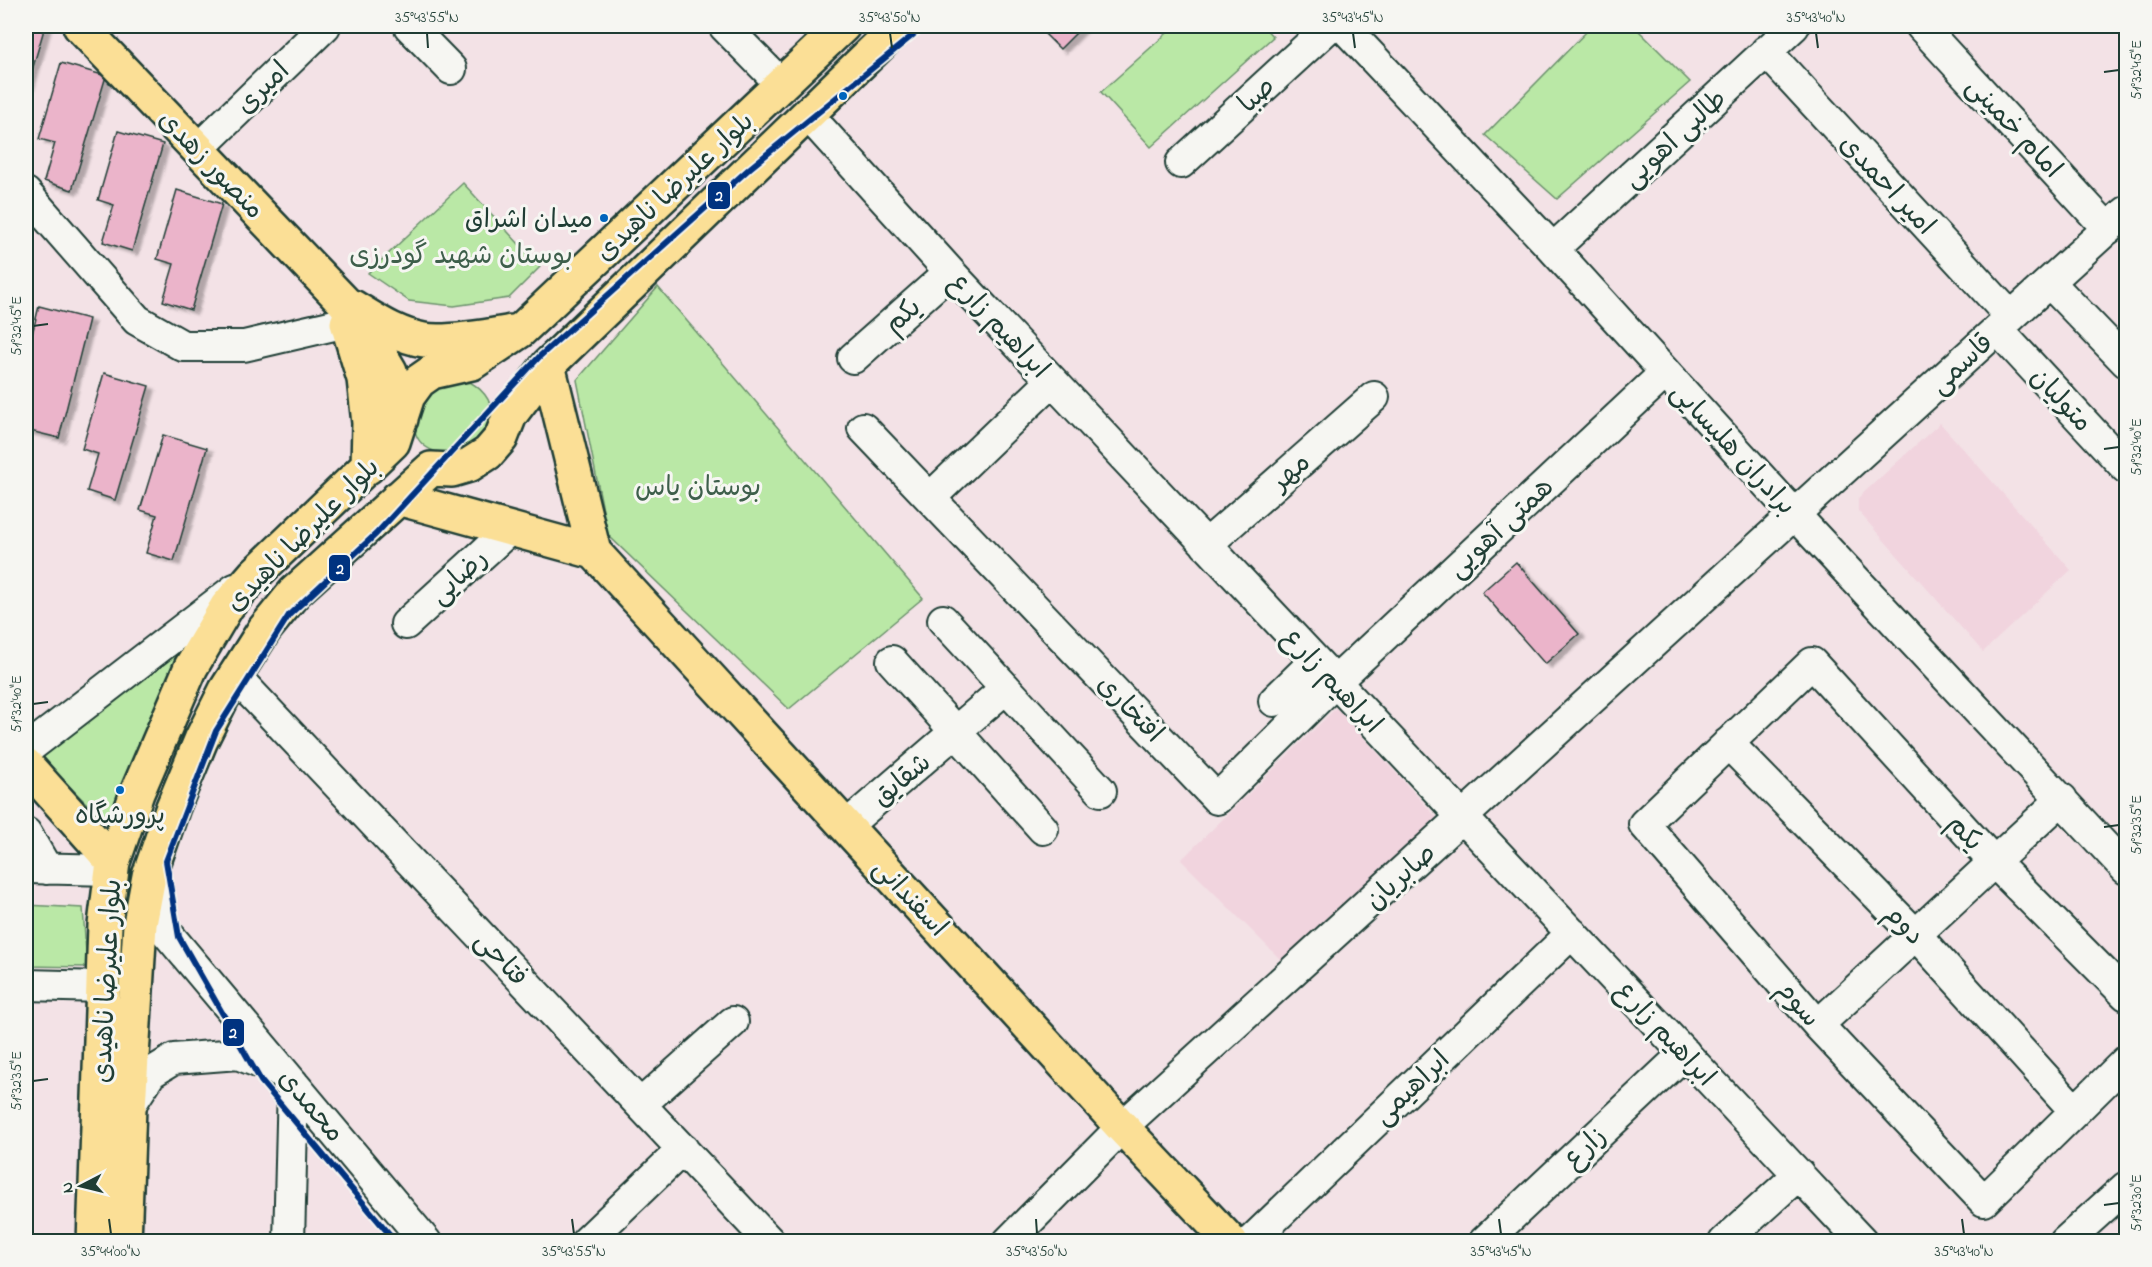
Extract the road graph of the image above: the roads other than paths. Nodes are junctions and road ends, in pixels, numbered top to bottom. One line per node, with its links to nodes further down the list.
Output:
1 (80, 26): 18 (main road, منصور زهدی)
2 (325, 26): 18 (street, امیری)
3 (409, 26): 12 (street)
4 (724, 26): 13 (street)
5 (843, 26): 13 (main road, بلوار علیرضا ناهیدی)
6 (899, 26): 15 (main road, بلوار علیرضا ناهیدی)
7 (1330, 26): 19 (street, صبا)
8 (1343, 26): 23 (street, برادران هلیسایی)
9 (1794, 26): 11 (street, طالبی اهویی)
10 (1921, 26): 22 (street, امام خمینی)
11 (1766, 51): 23 (street, طالبی اهویی); 27 (street, امیر احمدی)
12 (451, 69)
13 (782, 85): 14 (main road, بلوار علیرضا ناهیدی)
14 (759, 107): 16 (main road); 17 (main road, بلوار علیرضا ناهیدی)
15 (807, 114): 16 (main road, بلوار علیرضا ناهیدی); 24 (street, ابراهیم زارع)
16 (784, 137): 20 (main road, بلوار علیرضا ناهیدی)
17 (720, 144): 20 (main road); 28 (main road, بلوار علیرضا ناهیدی)
18 (198, 149): 26 (main road, منصور زهدی)
19 (1181, 163)
20 (738, 181): 31 (main road, بلوار علیرضا ناهیدی)
21 (26, 193): 26 (street)
22 (2117, 221): 25 (street, قاسمی)
23 (1553, 249): 32 (street, برادران هلیسایی)
24 (950, 272): 29 (street, یکم); 33 (street, ابراهیم زارع)
25 (2049, 282): 27 (street, قاسمی); 30 (street)
26 (342, 306): 28 (main road, منصور زهدی); 35 (main road, منصور زهدی); 37 (main road)
27 (2004, 323): 38 (street, متولیان); 41 (street, قاسمی)
28 (520, 331): 35 (main road, بلوار علیرضا ناهیدی)
29 (853, 358)
30 (2127, 362)
31 (548, 365): 39 (main road, بلوار علیرضا ناهیدی); 44 (main road)
32 (1665, 373): 41 (street, برادران هلیسایی); 51 (street, همتی آهویی)
33 (1052, 381): 40 (street); 43 (street, ابراهیم زارع)
34 (1374, 397): 43 (street, مهر)
35 (402, 419): 37 (main road, بلوار علیرضا ناهیدی)
36 (864, 428): 40 (street, افتخاری)
37 (368, 467): 45 (main road, بلوار علیرضا ناهیدی)
38 (2127, 468)
39 (398, 498): 42 (main road); 52 (main road, بلوار علیرضا ناهیدی)
40 (930, 498): 51 (street, افتخاری)
41 (1796, 515): 62 (street, برادران هلیسایی); 63 (street, صابریان)
42 (510, 529): 44 (main road); 47 (street, رضایی)
43 (1206, 546): 51 (street, ابراهیم زارع)
44 (594, 552): 64 (main road, اسفندانی)
45 (254, 575): 50 (main road, بلوار علیرضا ناهیدی); 58 (street)
46 (943, 620): 53 (street)
47 (406, 624)
48 (892, 661): 55 (street, شقایق)
49 (1812, 663): 57 (street, سوم); 68 (street, یکم)
50 (191, 667): 52 (main road); 56 (main road, بلوار علیرضا ناهیدی)
51 (1325, 672): 54 (street); 63 (street, ابراهیم زارع)
52 (230, 682): 59 (main road, بلوار علیرضا ناهیدی); 83 (street, فتاحی)
53 (1006, 688): 55 (street, شقایق); 61 (street)
54 (1274, 701)
55 (956, 732): 64 (street, شقایق); 65 (street, شقایق)
56 (163, 734): 59 (main road); 69 (main road, بلوار علیرضا ناهیدی)
57 (1728, 743): 74 (street, دوم); 79 (street, سوم)
58 (26, 750)
59 (196, 751): 72 (main road, بلوار علیرضا ناهیدی)
60 (26, 765): 69 (main road)
61 (1101, 791)
62 (2062, 799): 68 (street); 71 (street, برادران هلیسایی)
63 (1462, 819): 73 (street, ابراهیم زارع); 86 (street, صابریان)
64 (846, 826): 86 (main road, اسفندانی)
65 (1043, 829)
66 (26, 833): 70 (street)
67 (26, 848): 70 (street)
68 (1994, 862): 74 (street); 77 (street, یکم)
69 (113, 866): 70 (street); 76 (main road, بلوار علیرضا ناهیدی)
70 (36, 868)
71 (2127, 869)
72 (149, 876): 82 (street, محمدی); 84 (main road, بلوار علیرضا ناهیدی)
73 (1572, 933): 80 (street, ابراهیم زارع); 99 (street, ابراهیمی)
74 (1916, 935): 79 (street); 85 (street, دوم)
75 (26, 984): 76 (street)
76 (103, 987): 91 (main road, بلوار علیرضا ناهیدی)
77 (2127, 995)
78 (733, 1022): 83 (street)
79 (1818, 1025): 85 (street, سوم)
80 (1685, 1053): 88 (street, ابراهیم زارع); 100 (street, زارع)
81 (2127, 1061): 85 (street, سوم)
82 (289, 1078): 84 (street); 93 (street); 94 (street, محمدی)
83 (641, 1104): 87 (street, فتاحی)
84 (129, 1107): 92 (main road, بلوار علیرضا ناهیدی)
85 (2075, 1111)
86 (1122, 1127): 97 (street, صابریان); 98 (main road, اسفندانی)
87 (683, 1149): 95 (street); 96 (street, فتاحی)
88 (1799, 1174): 101 (street); 102 (street, ابراهیم زارع)
89 (2127, 1187): 90 (street)
90 (2083, 1236)
91 (94, 1242)
92 (124, 1242)
93 (289, 1242)
94 (426, 1242)
95 (586, 1242)
96 (770, 1242)
97 (1008, 1242)
98 (1231, 1242)
99 (1250, 1242)
100 (1484, 1242)
101 (1724, 1242)
102 (1862, 1242)

